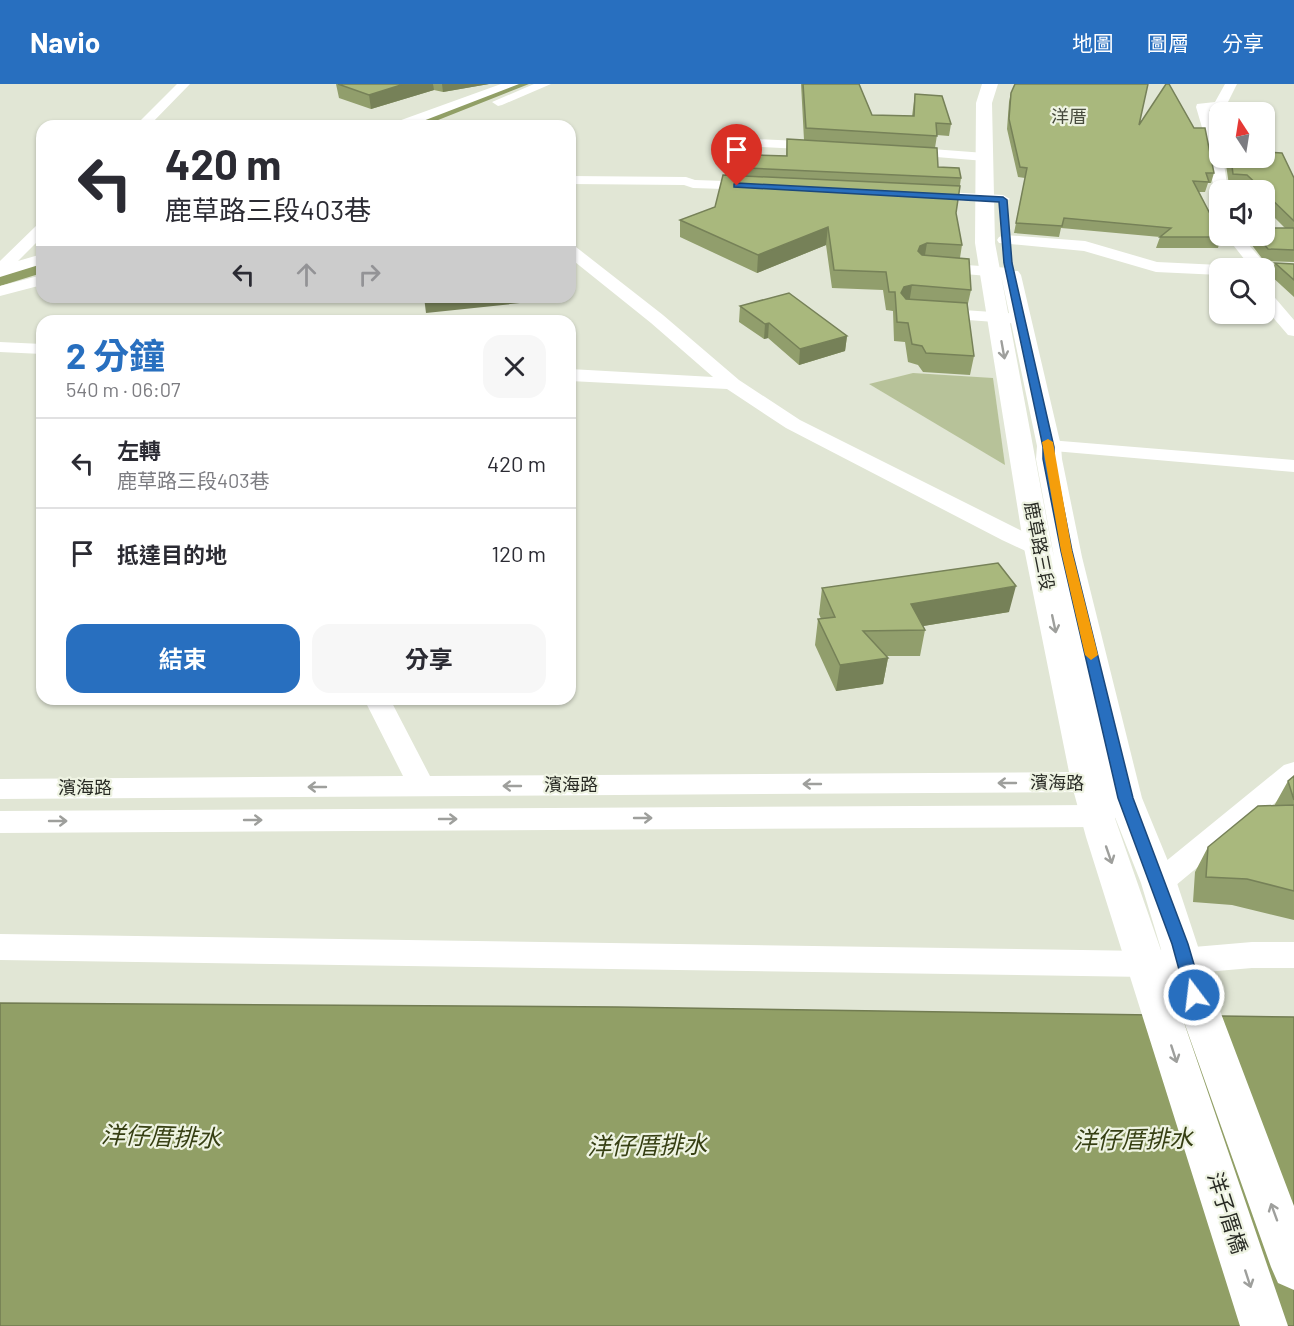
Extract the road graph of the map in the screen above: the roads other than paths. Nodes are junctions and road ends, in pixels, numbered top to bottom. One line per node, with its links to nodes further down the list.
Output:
1 (184, 84): 6 (street)
2 (513, 84): 7 (street)
3 (545, 84): 8 (street)
4 (1232, 84): 14 (street)
5 (998, 86): 12 (main road, 鹿草路三段); 17 (main road, 鹿草路三段)
6 (148, 120)
7 (414, 120)
8 (451, 120)
9 (732, 142): 10 (street)
10 (833, 147)
11 (887, 150): 12 (street)
12 (985, 157): 17 (main road, 鹿草路三段)
13 (576, 180): 15 (street)
14 (1219, 180)
15 (769, 187)
16 (907, 194): 17 (street)
17 (994, 199): 19 (main road, 鹿草路三段); 27 (main road, 鹿草路三段)
18 (36, 234): 26 (street)
19 (1005, 240): 25 (street); 27 (main road, 鹿草路三段)
20 (1242, 246): 22 (street)
21 (576, 255): 37 (street)
22 (1252, 258)
23 (36, 261): 26 (street)
24 (925, 268): 27 (street)
25 (1209, 269)
26 (0, 271)
27 (1000, 272): 32 (main road, 鹿草路三段)
28 (36, 282): 29 (street)
29 (0, 291)
30 (1275, 310): 33 (street)
31 (920, 312): 32 (street)
32 (1009, 318): 38 (main road, 鹿草路三段); 40 (main road, 鹿草路三段, one-way to 40)
33 (1294, 331)
34 (0, 347): 35 (street)
35 (36, 349)
36 (576, 375): 37 (street)
37 (732, 384): 40 (street)
38 (1049, 447): 39 (street); 46 (main road, 鹿草路三段)
39 (1294, 466)
40 (1038, 548): 43 (main road, 鹿草路三段, one-way to 43)
41 (380, 705): 44 (street)
42 (1294, 772): 49 (street)
43 (1088, 782): 44 (street, 濱海路, one-way to 44); 46 (street, 濱海路); 47 (main road, 鹿草路三段)
44 (422, 786): 45 (street, 濱海路, one-way to 45)
45 (0, 789)
46 (1125, 798): 47 (street, 濱海路); 49 (main road, 鹿草路三段)
47 (1096, 816): 48 (street, 濱海路, one-way to 47); 52 (main road, 鹿草路三段, one-way to 52)
48 (0, 822)
49 (1159, 883): 52 (main road, 鹿草路三段)
50 (0, 947): 52 (street)
51 (1294, 955): 52 (street)
52 (1171, 980): 53 (main road, one-way to 52); 54 (main road, 洋子厝橋, one-way to 54)
53 (1294, 1267)
54 (1264, 1326)

